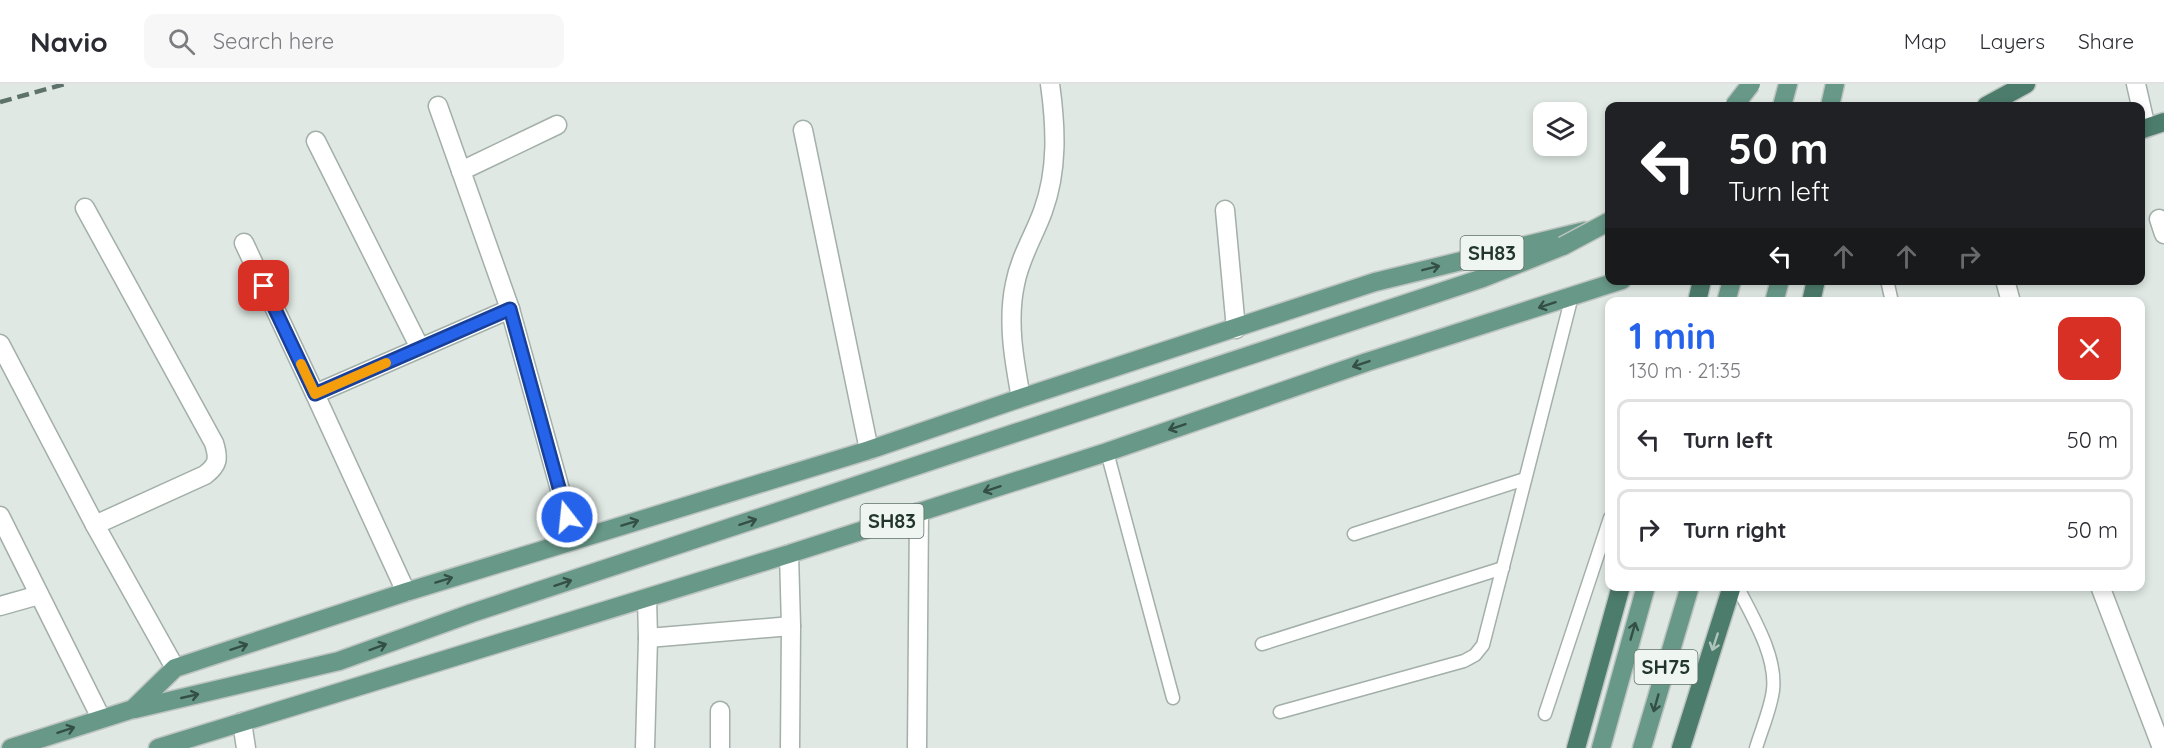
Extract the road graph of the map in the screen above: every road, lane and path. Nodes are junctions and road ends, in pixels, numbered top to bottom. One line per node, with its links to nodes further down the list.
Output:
1 (1050, 84): 33 (street)
2 (1745, 84): 9 (street)
3 (1751, 84): 8 (main road, bridge)
4 (1788, 84): 10 (main road)
5 (1835, 84): 11 (main road)
6 (2026, 84): 12 (highway)
7 (2136, 84): 13 (street)
8 (1737, 102)
9 (1742, 102)
10 (1783, 102)
11 (1831, 102)
12 (1993, 102)
13 (2139, 102)
14 (438, 106): 20 (street)
15 (2164, 122): 17 (highway)
16 (557, 124): 20 (street)
17 (2145, 128)
18 (803, 130): 34 (street)
19 (316, 141): 31 (street)
20 (461, 171): 28 (street)
21 (85, 208): 39 (street)
22 (1225, 210): 29 (street)
23 (1605, 224): 29 (main road, SH83, one-way to 23)
24 (1605, 225): 60 (main road, one-way to 24, bridge)
25 (243, 243): 32 (street)
26 (1607, 285): 27 (main road, SH83)
27 (1572, 296): 35 (main road, SH83, one-way to 35); 36 (lane)
28 (510, 309): 31 (street); 42 (street)
29 (1236, 329): 33 (main road, SH83)
30 (0, 344): 39 (street)
31 (420, 348): 32 (street)
32 (315, 394): 51 (street)
33 (1021, 398): 34 (main road, SH83)
34 (869, 450): 42 (main road, SH83, one-way to 34)
35 (1107, 452): 37 (main road, SH83, one-way to 37); 59 (lane)
36 (1525, 479): 41 (lane); 44 (lane)
37 (919, 512): 43 (main road, SH83); 72 (street)
38 (0, 516): 52 (street)
39 (95, 525): 58 (street)
40 (1605, 533): 63 (lane)
41 (1354, 534)
42 (574, 540): 51 (main road, SH83, one-way to 42)
43 (789, 554): 53 (main road, SH83); 55 (street)
44 (1503, 568): 57 (lane); 62 (lane)
45 (1619, 591): 73 (highway)
46 (1645, 591): 74 (main road, SH75, one-way to 46)
47 (1689, 591): 75 (main road, SH75, one-way to 75)
48 (1732, 591): 76 (highway, one-way to 76)
49 (1737, 591): 77 (lane)
50 (2102, 591): 78 (street)
51 (406, 592): 58 (main road, SH83, one-way to 51)
52 (39, 595): 54 (street); 64 (street)
53 (647, 598): 56 (street); 65 (main road, SH83)
54 (0, 606)
55 (791, 626): 56 (street); 71 (street)
56 (648, 638): 69 (street)
57 (1262, 644)
58 (175, 668): 60 (main road, SH83)
59 (1173, 698)
60 (133, 709): 64 (main road, SH83)
61 (720, 711): 70 (street)
62 (1280, 712)
63 (1545, 714)
64 (101, 718): 66 (main road, SH83, one-way to 64)
65 (242, 722): 67 (main road, SH83); 68 (street)
66 (11, 748)
67 (158, 748)
68 (246, 748)
69 (645, 748)
70 (720, 748)
71 (790, 748)
72 (917, 748)
73 (1576, 748)
74 (1601, 748)
75 (1642, 748)
76 (1681, 748)
77 (1756, 748)
78 (2162, 748)

